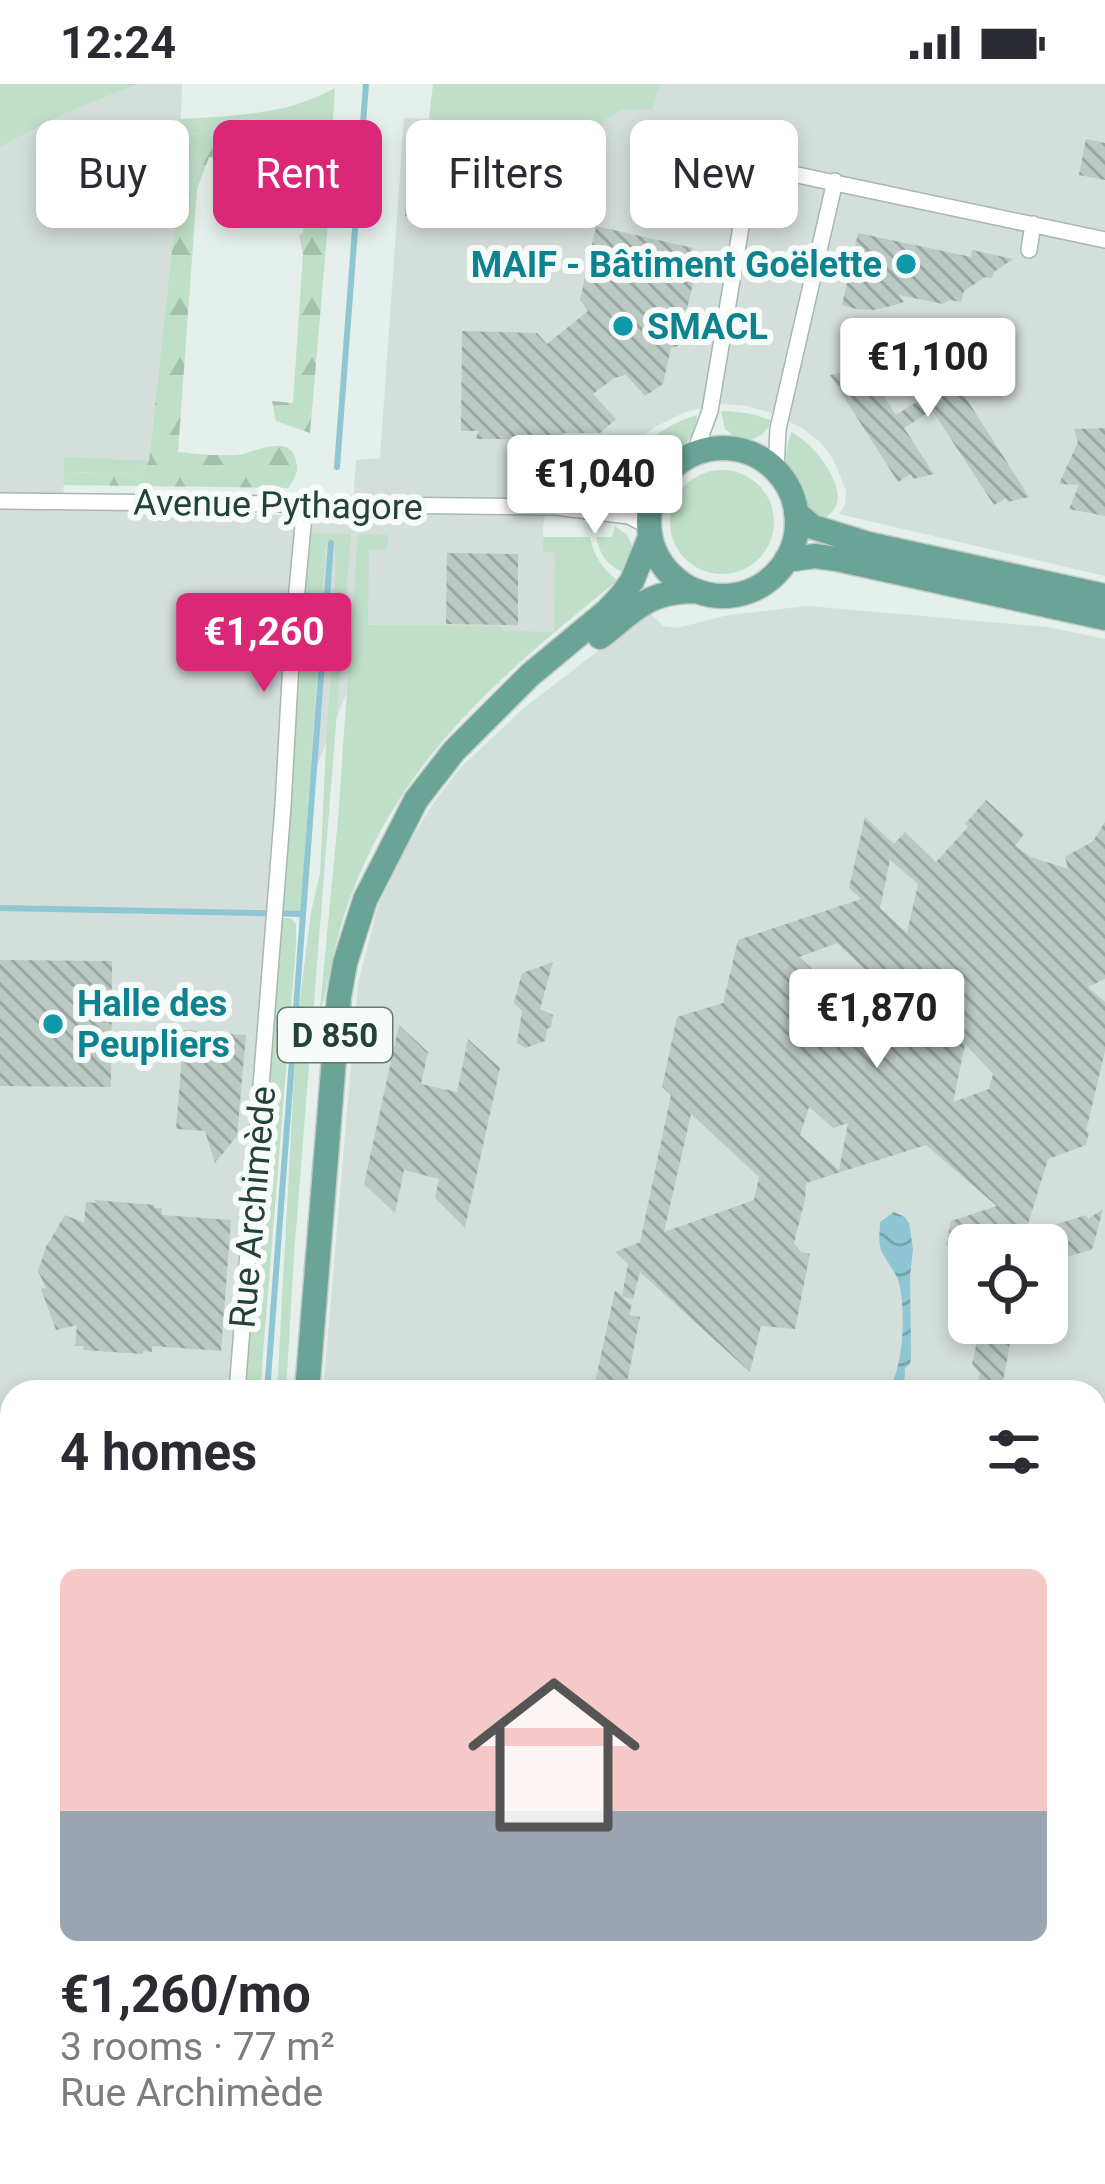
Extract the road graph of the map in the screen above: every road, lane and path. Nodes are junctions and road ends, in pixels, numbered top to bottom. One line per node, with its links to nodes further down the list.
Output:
1 (835, 181): 2 (street); 5 (street); 6 (street)
2 (1033, 224): 3 (street); 4 (street)
3 (1105, 240)
4 (1029, 250)
5 (694, 454): 6 (main road); 7 (main road)
6 (776, 470): 11 (main road)
7 (658, 486): 10 (street, Avenue Pythagore); 12 (main road)
8 (0, 501): 9 (street, Avenue Pythagore)
9 (305, 504): 10 (street, Avenue Pythagore); 18 (street, Rue Archimède)
10 (556, 507): 12 (street, Avenue Pythagore)
11 (796, 513): 13 (main road); 15 (main road)
12 (649, 531): 14 (main road); 17 (main road, D 850)
13 (786, 560): 14 (main road); 16 (main road)
14 (696, 591): 17 (main road, D 850)
15 (1105, 596)
16 (1105, 618)
17 (487, 720): 19 (main road, D 850)
18 (238, 1380)
19 (308, 1380)

